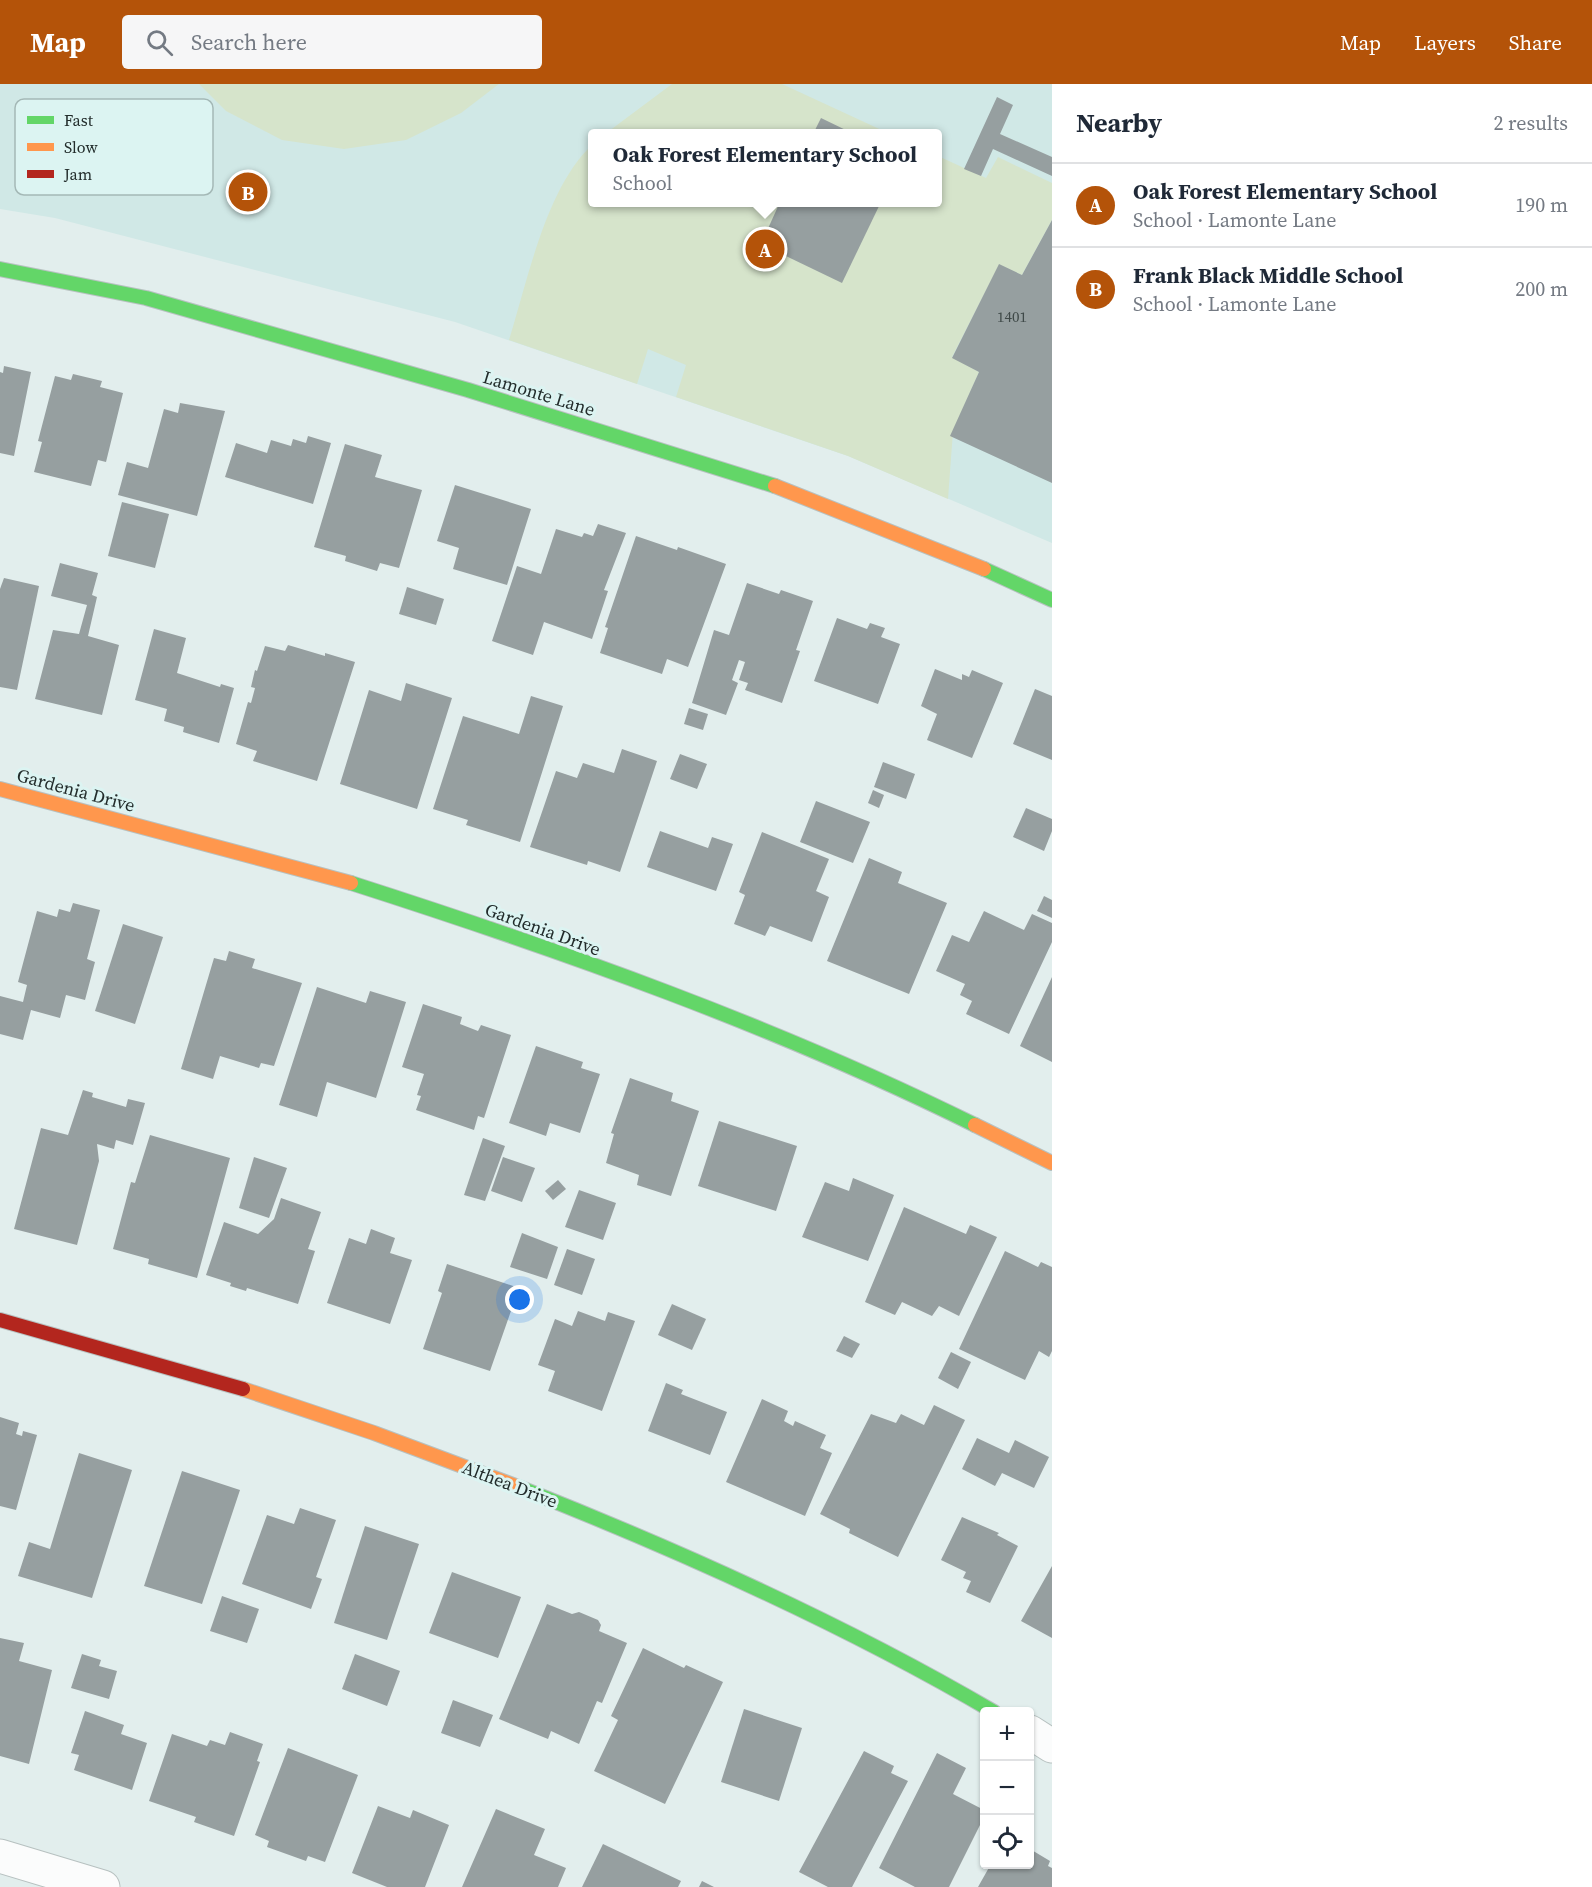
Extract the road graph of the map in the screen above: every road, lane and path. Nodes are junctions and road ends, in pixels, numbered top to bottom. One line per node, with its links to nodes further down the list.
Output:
1 (0, 269): 2 (street, Lamonte Lane)
2 (1052, 600)
3 (0, 789): 4 (street, Gardenia Drive)
4 (1052, 1163)
5 (0, 1320): 6 (street, Althea Drive)
6 (985, 1707)
7 (1034, 1735): 8 (street)
8 (1052, 1746)
9 (0, 1856): 10 (street)
10 (103, 1887)

